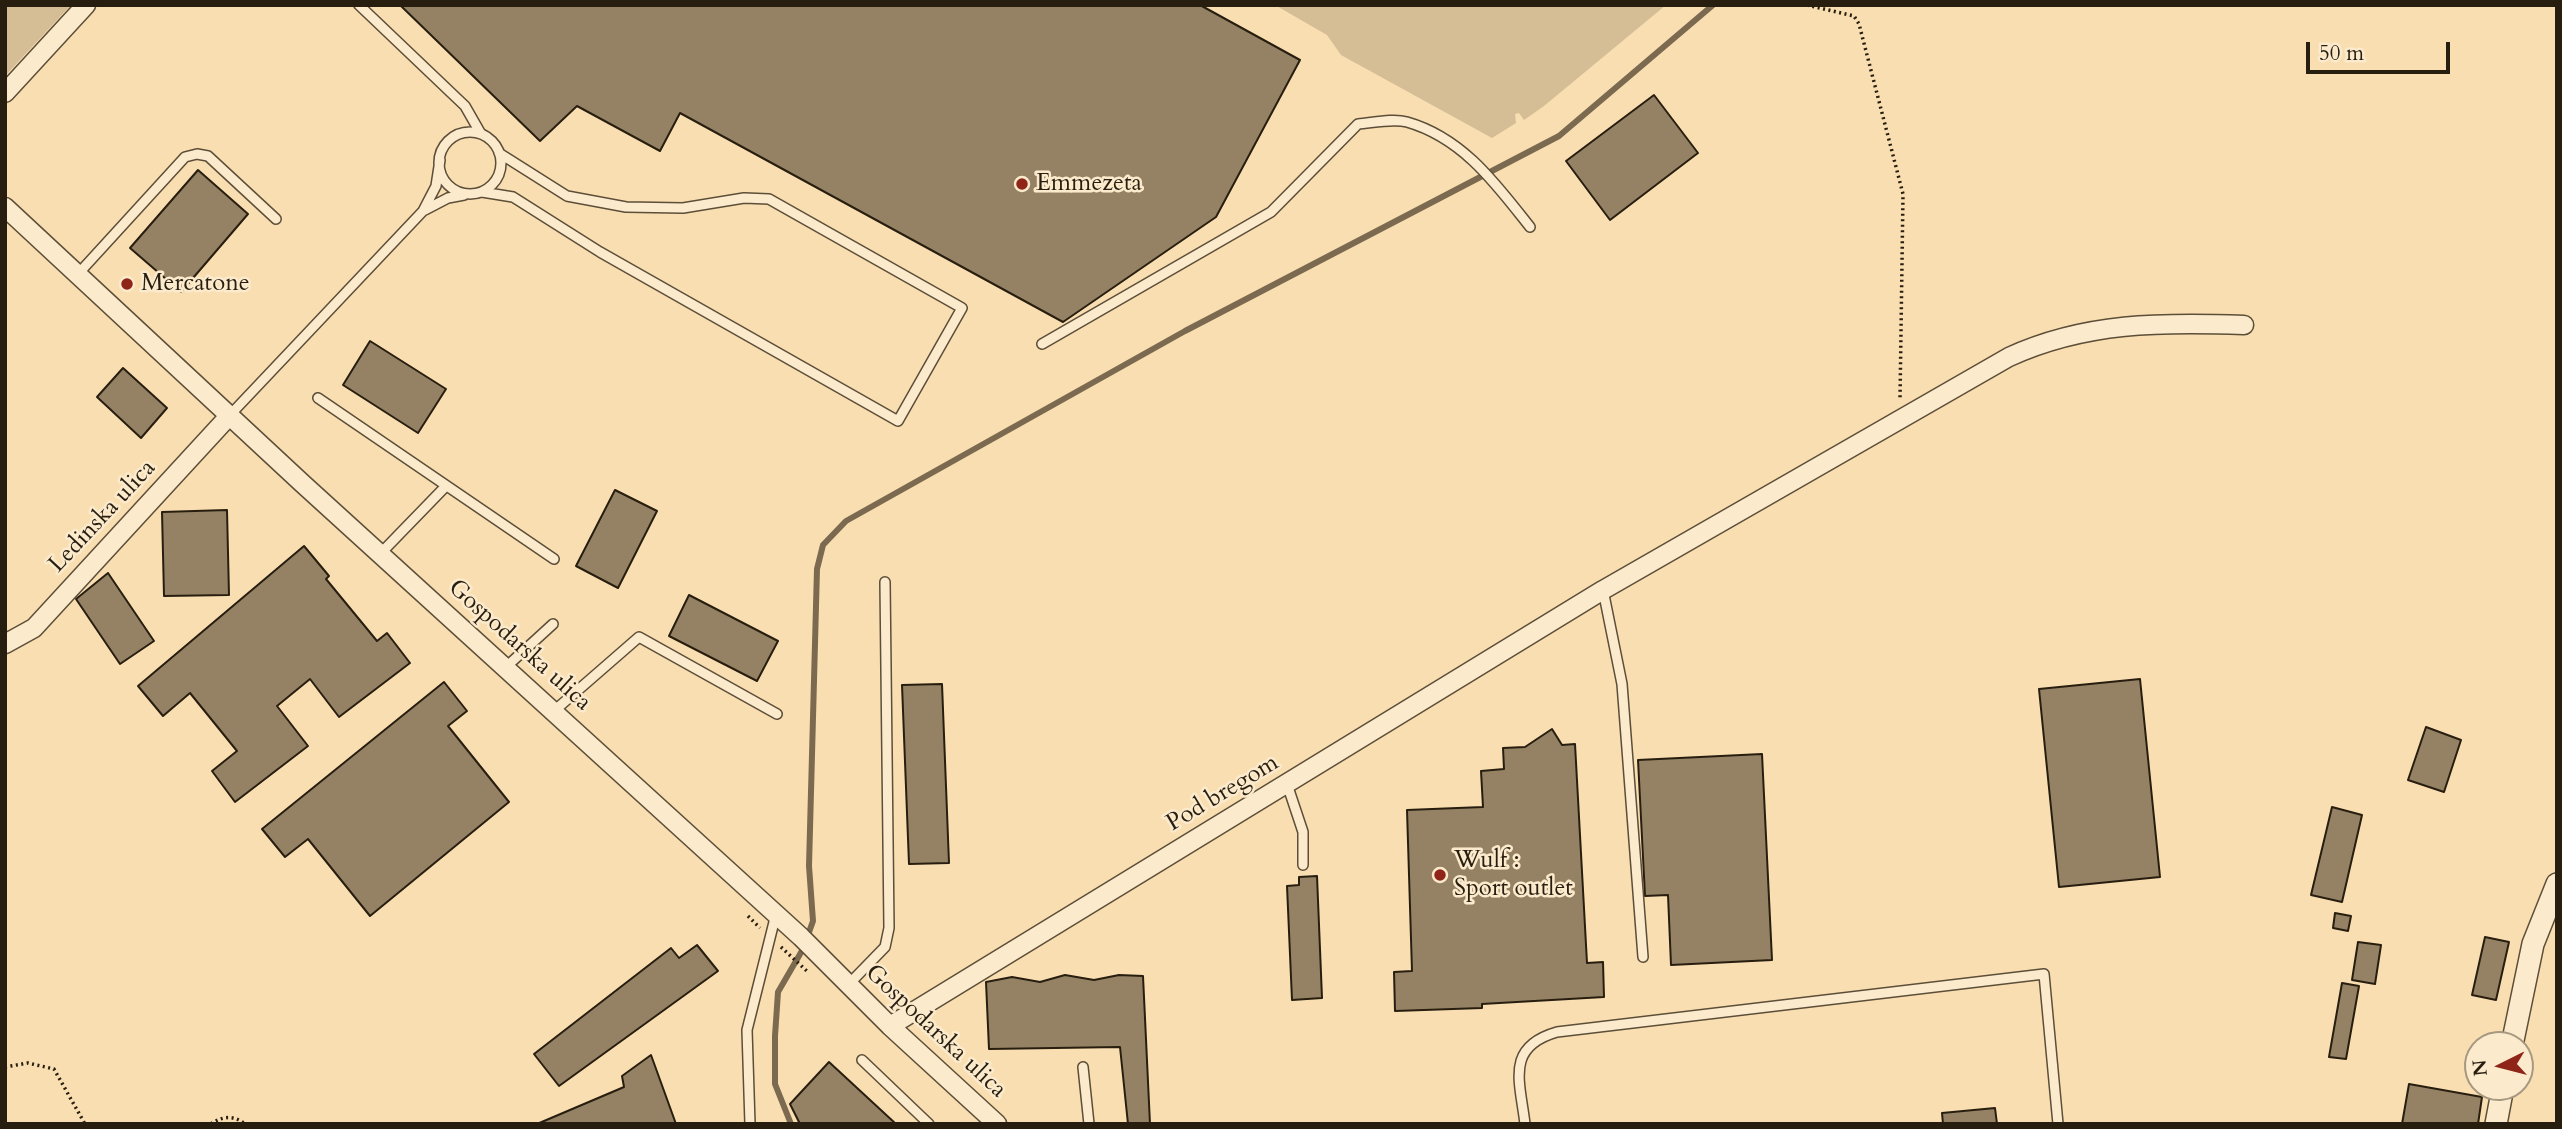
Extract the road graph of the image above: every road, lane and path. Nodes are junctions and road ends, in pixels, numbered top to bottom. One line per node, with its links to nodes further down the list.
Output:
1 (86, 5): 4 (street)
2 (359, 5): 5 (lane)
3 (1807, 5): 17 (path)
4 (5, 93)
5 (481, 134): 6 (lane); 7 (lane)
6 (499, 153): 8 (lane); 8 (lane)
7 (440, 160): 8 (lane); 10 (lane)
8 (478, 193): 10 (lane)
9 (5, 207): 13 (street, Gospodarska ulica)
10 (424, 211): 18 (lane)
11 (276, 219): 13 (lane)
12 (1531, 227): 15 (lane)
13 (78, 274): 18 (street, Gospodarska ulica)
14 (2244, 325): 23 (street, Pod bregom)
15 (1042, 344)
16 (318, 397): 19 (lane)
17 (1900, 402)
18 (230, 415): 20 (street, Gospodarska ulica); 25 (street, Ledinska ulica)
19 (446, 486): 20 (lane); 21 (lane)
20 (381, 553): 26 (street, Gospodarska ulica)
21 (554, 559)
22 (885, 582): 37 (lane)
23 (1603, 590): 29 (street, Pod bregom); 35 (lane)
24 (553, 624): 26 (lane)
25 (5, 644)
26 (506, 667): 27 (street, Gospodarska ulica)
27 (554, 711): 28 (lane); 33 (street, Gospodarska ulica)
28 (778, 714)
29 (1287, 784): 30 (lane); 38 (street, Pod bregom)
30 (1303, 865)
31 (2557, 884): 39 (street)
32 (741, 909): 34 (path)
33 (776, 915): 34 (lane); 37 (street, Gospodarska ulica)
34 (770, 937): 36 (path); 48 (lane)
35 (1643, 957)
36 (804, 969)
37 (849, 984): 38 (street, Gospodarska ulica)
38 (890, 1026): 44 (street, Gospodarska ulica)
39 (2515, 1031)
40 (862, 1060): 49 (lane)
41 (5, 1067): 45 (path)
42 (1083, 1067): 50 (lane)
43 (2500, 1101): 53 (street)
44 (992, 1122)
45 (85, 1124)
46 (211, 1124): 47 (path)
47 (245, 1124)
48 (750, 1124)
49 (929, 1124)
50 (1089, 1124)
51 (1525, 1124): 52 (lane)
52 (2058, 1124)
53 (2496, 1124)

